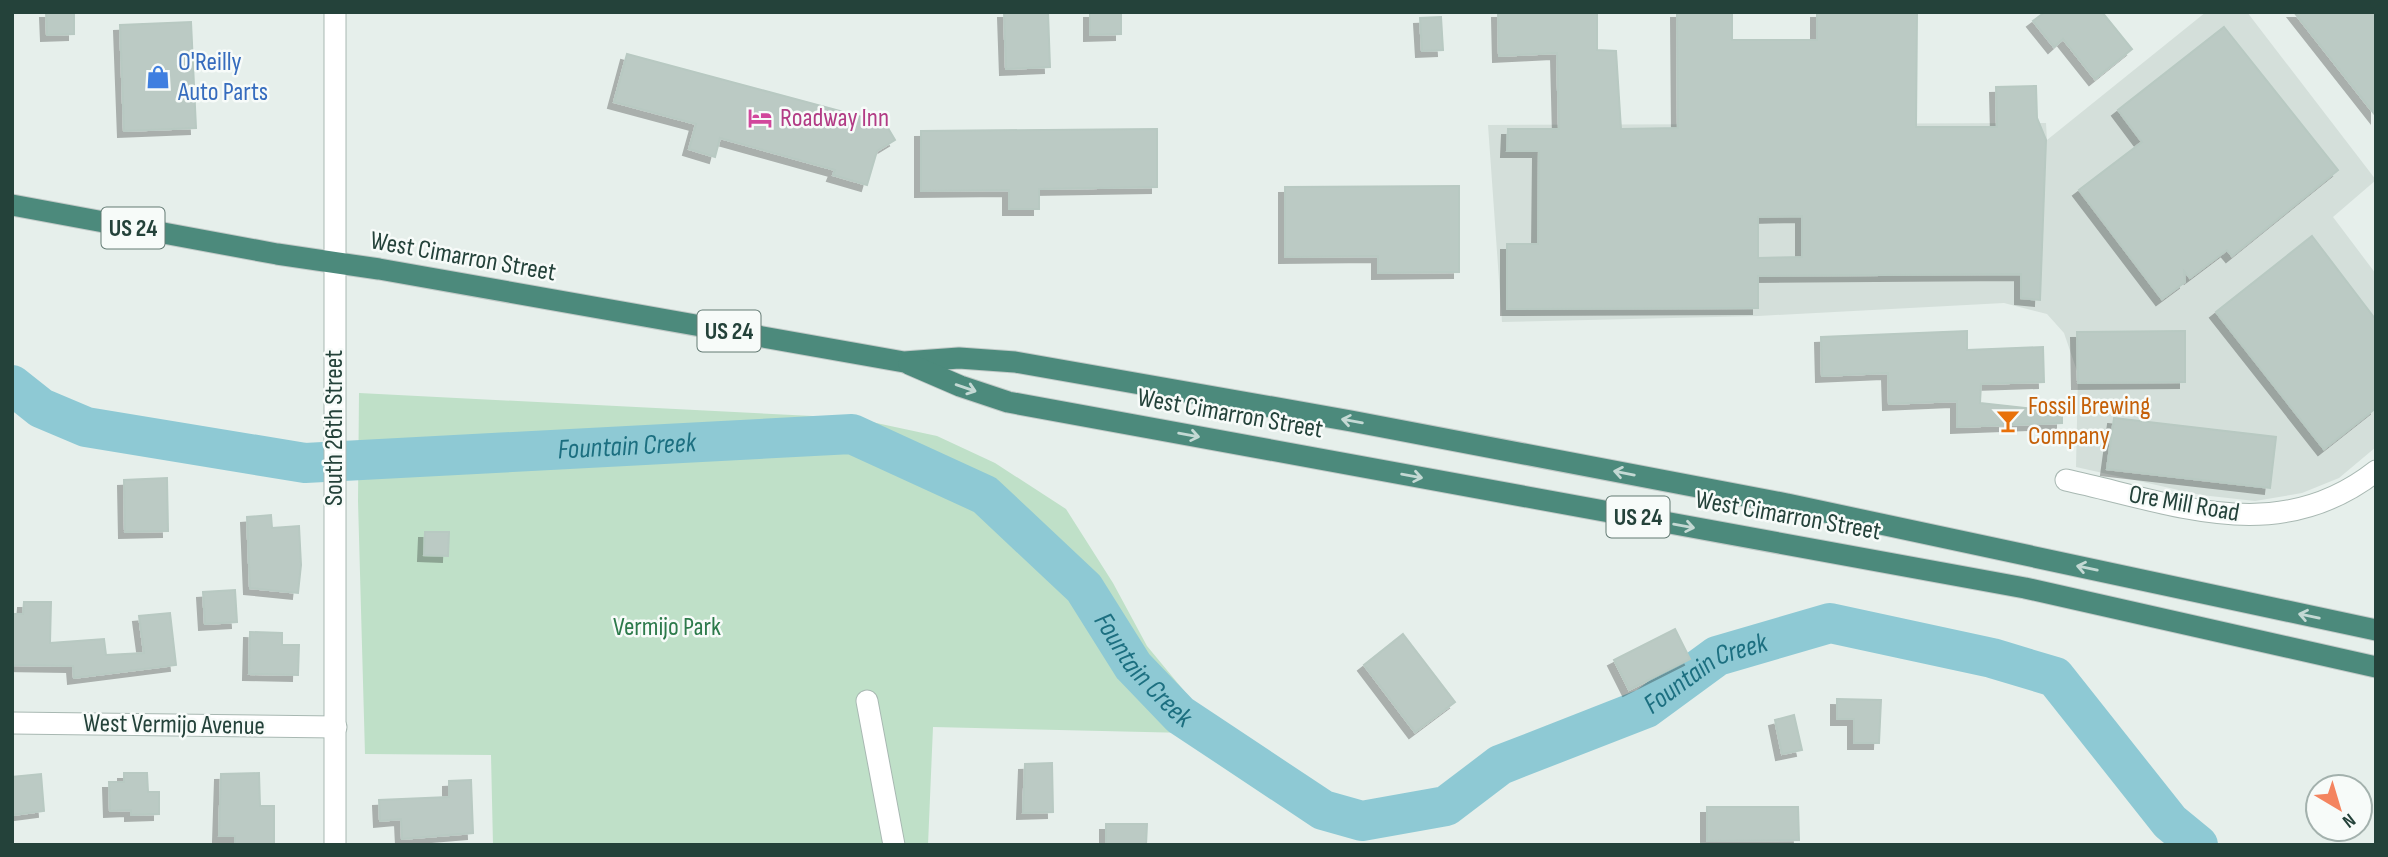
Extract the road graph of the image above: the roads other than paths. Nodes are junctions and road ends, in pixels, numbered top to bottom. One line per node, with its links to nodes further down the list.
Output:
1 (335, 12): 3 (street, South 26th Street)
2 (12, 205): 3 (highway, West Cimarron Street / US 24)
3 (335, 264): 4 (highway, West Cimarron Street / US 24); 11 (street, South 26th Street)
4 (904, 362): 7 (highway, West Cimarron Street / US 24, one-way to 4); 8 (highway, West Cimarron Street / US 24, one-way to 8)
5 (2376, 471): 6 (street, Ore Mill Road)
6 (2066, 480)
7 (2376, 630)
8 (2376, 667)
9 (867, 701): 13 (street)
10 (12, 723): 11 (street, West Vermijo Avenue)
11 (336, 727): 12 (street, South 26th Street)
12 (335, 845)
13 (894, 845)

